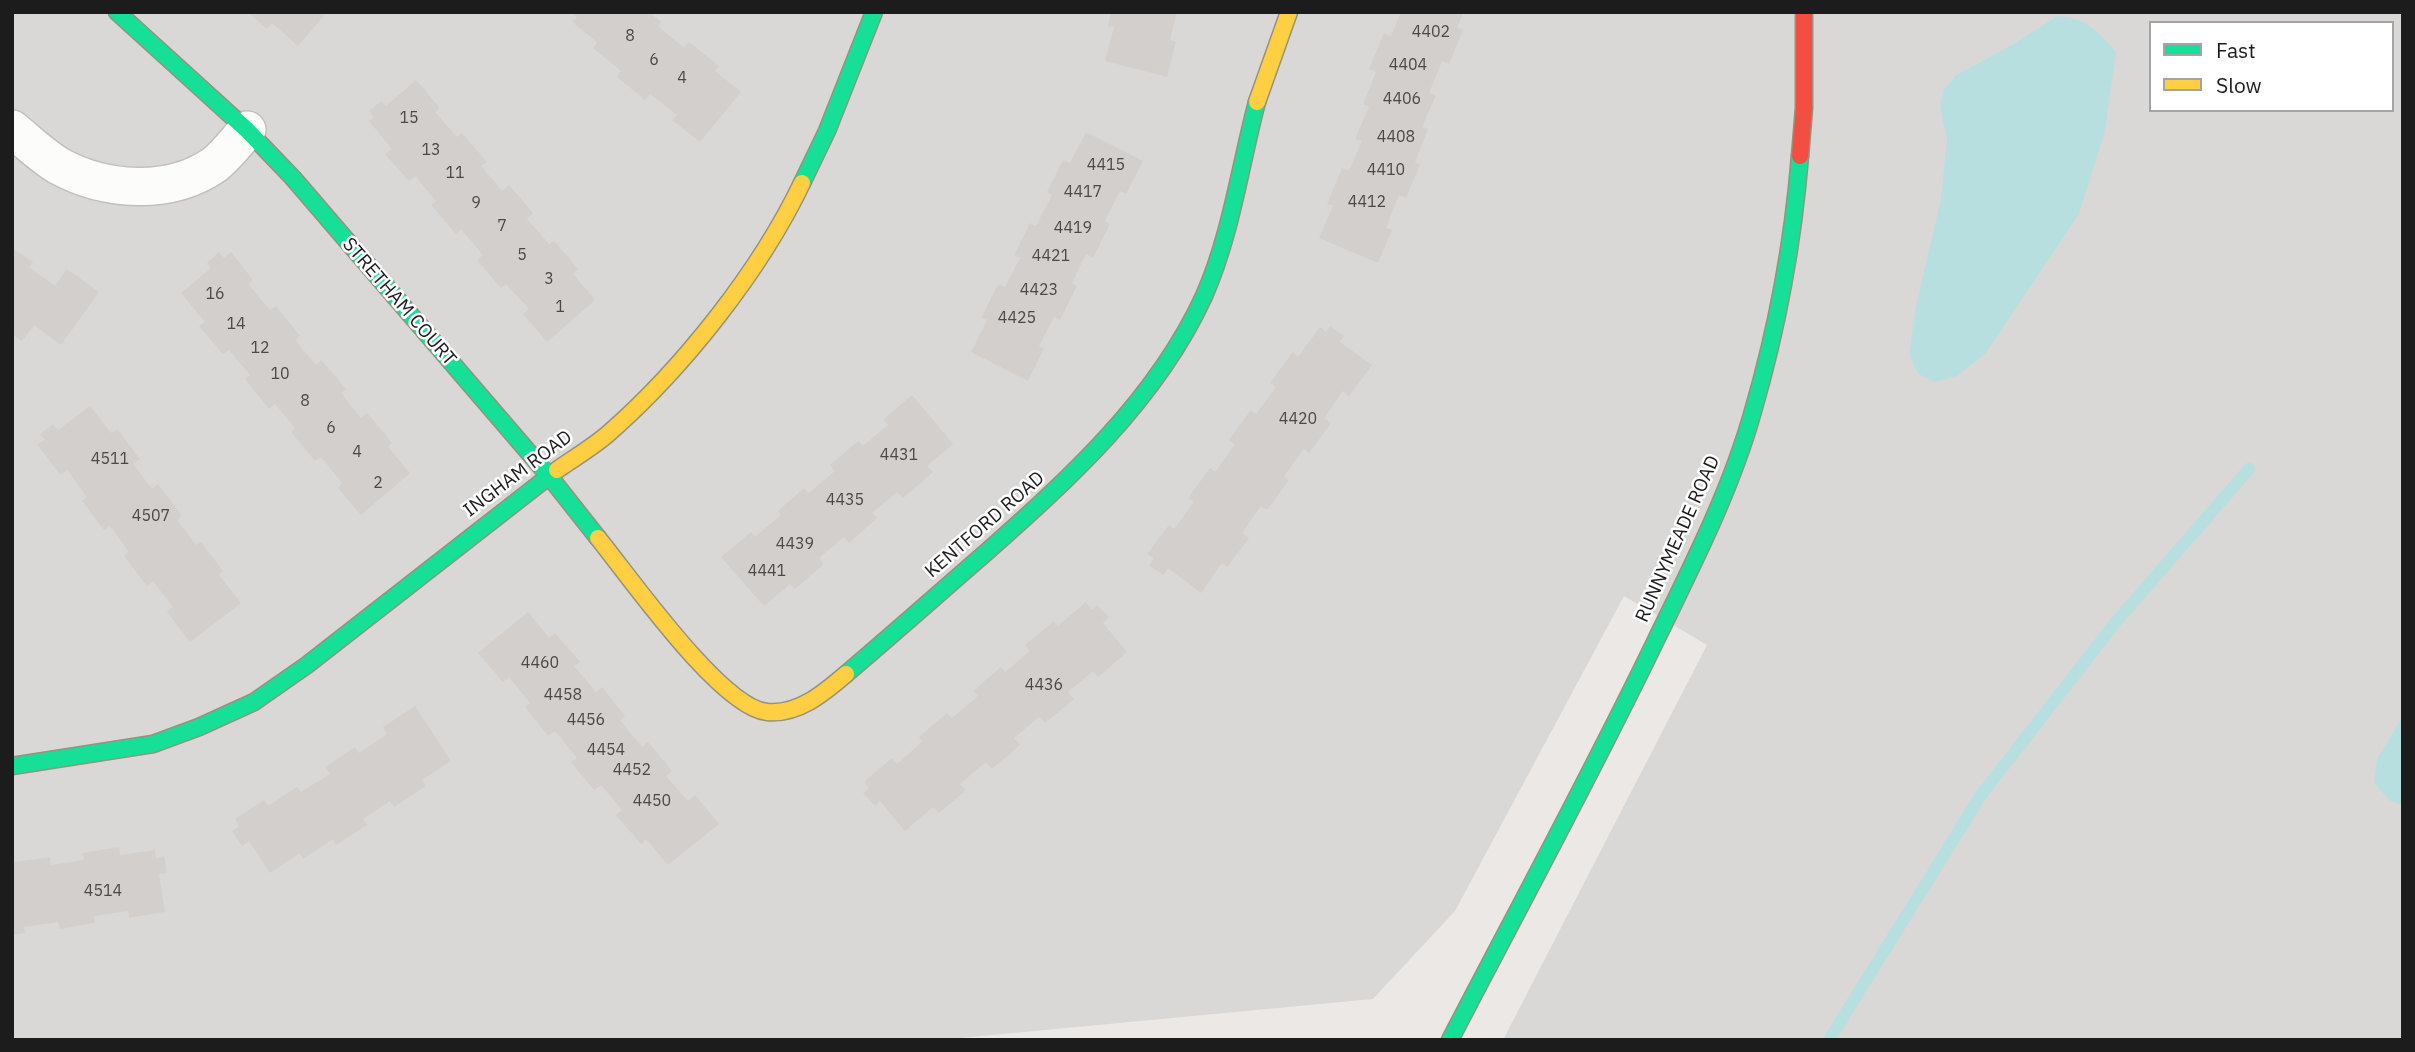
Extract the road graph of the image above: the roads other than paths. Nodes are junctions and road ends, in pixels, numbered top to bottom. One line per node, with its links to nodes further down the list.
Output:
1 (117, 12): 6 (street, STRETHAM COURT)
2 (1290, 12): 7 (street, KENTFORD ROAD)
3 (1804, 12): 9 (street, RUNNYMEADE ROAD)
4 (869, 14): 7 (street, INGHAM ROAD)
5 (12, 129): 6 (street)
6 (247, 130): 7 (street, STRETHAM COURT)
7 (549, 476): 8 (street, INGHAM ROAD)
8 (12, 766)
9 (1450, 1040)

